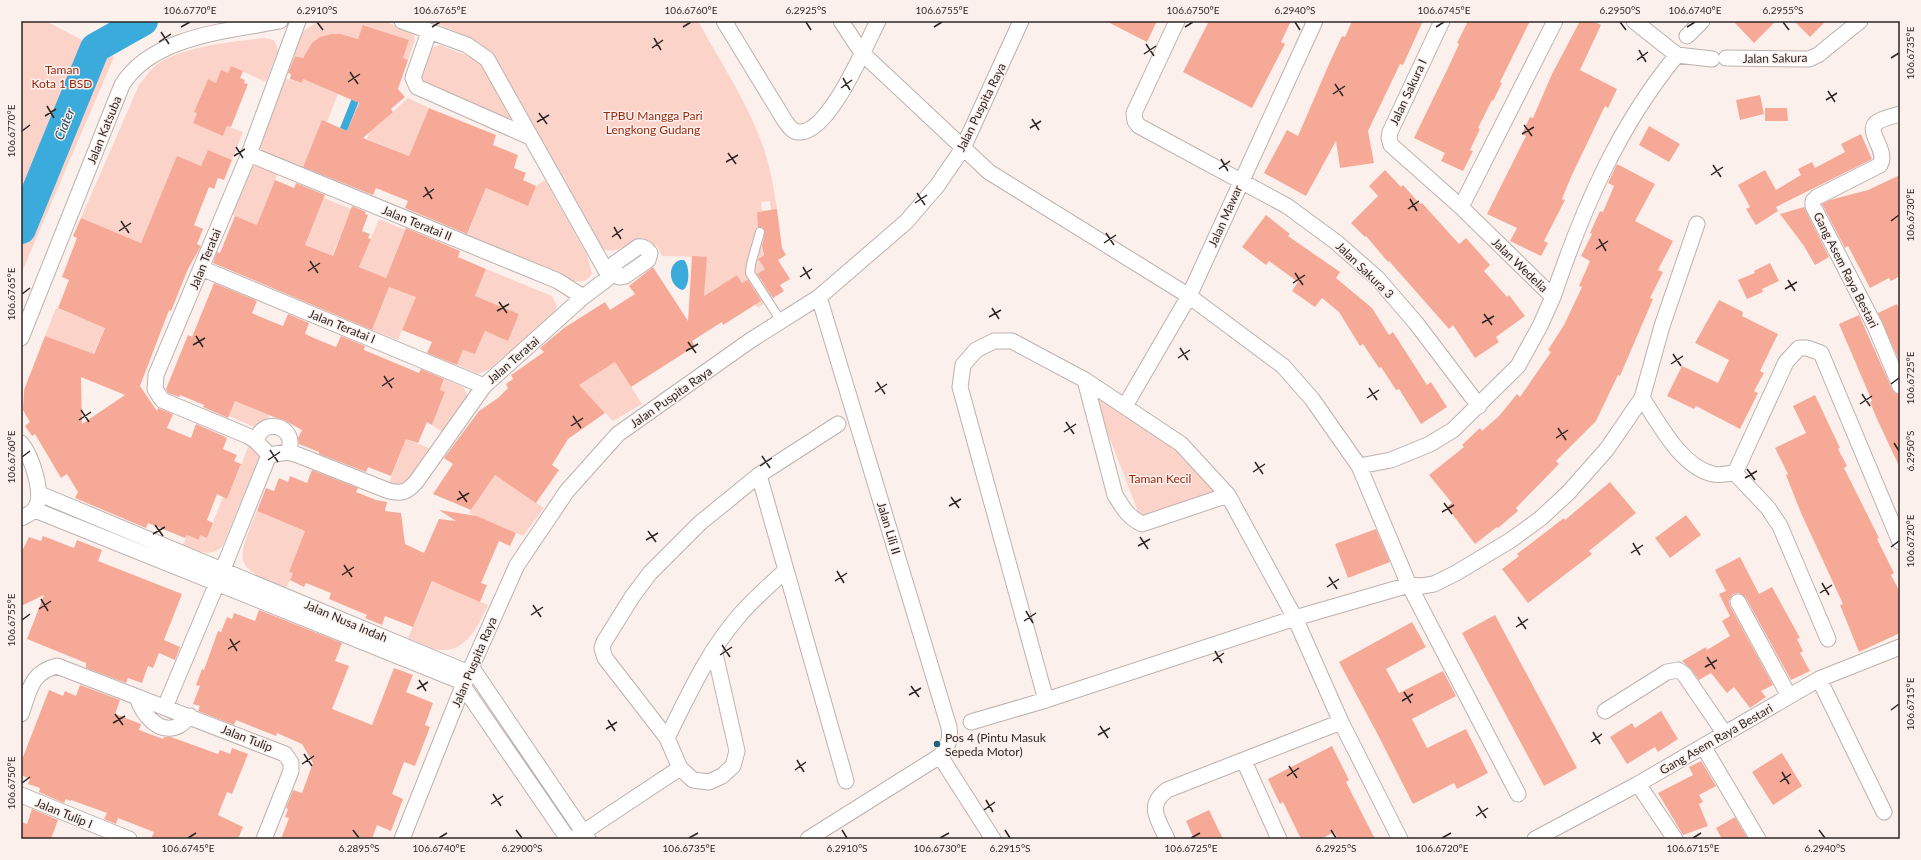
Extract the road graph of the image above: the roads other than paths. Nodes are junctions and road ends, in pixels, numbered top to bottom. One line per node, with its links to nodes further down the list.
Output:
1 (280, 21): 33 (street, Jalan Katsuba)
2 (298, 21): 22 (street, Jalan Teratai)
3 (402, 21): 15 (street, Jalan Teratai)
4 (724, 21): 17 (street)
5 (841, 21): 17 (street)
6 (878, 21): 17 (street)
7 (1021, 21): 21 (street, Jalan Puspita Raya)
8 (1177, 21): 23 (street, Jalan Sakura 3)
9 (1315, 21): 23 (street, Jalan Mawar)
10 (1442, 21): 24 (street, Jalan Sakura I)
11 (1555, 21): 24 (street)
12 (1634, 21): 18 (street)
13 (1702, 21): 16 (street)
14 (1860, 21): 18 (street, Jalan Sakura)
15 (429, 32): 20 (street, Jalan Teratai); 20 (street)
16 (1687, 36)
17 (862, 53): 21 (street)
18 (1677, 55): 31 (street)
19 (1900, 114): 36 (street, Gang Asem Raya Bestari)
20 (530, 137): 29 (street, Jalan Teratai)
21 (963, 148): 28 (street); 30 (street, Jalan Puspita Raya)
22 (248, 154): 27 (street, Jalan Teratai); 29 (street, Jalan Teratai II)
23 (1241, 180): 28 (street, Jalan Mawar); 39 (street, Jalan Sakura 3)
24 (1461, 207): 31 (street, Jalan Wedelia)
25 (1697, 224): 37 (street)
26 (760, 232): 32 (lane)
27 (201, 268): 35 (street, Jalan Teratai I); 41 (street, Jalan Teratai)
28 (1189, 296): 38 (street, Jalan Mawar); 45 (street)
29 (583, 297): 35 (street, Jalan Teratai)
30 (820, 297): 32 (street, Jalan Puspita Raya); 75 (street, Jalan Lili II)
31 (1553, 297): 39 (street, Jalan Wedelia)
32 (781, 321): 61 (street, Jalan Puspita Raya)
33 (21, 338)
34 (1085, 380): 38 (street); 48 (street); 65 (street)
35 (484, 386): 43 (street, Jalan Teratai)
36 (1900, 386)
37 (1642, 398): 46 (street); 55 (street)
38 (1126, 406): 48 (street)
39 (1479, 406): 45 (street, Jalan Wedelia)
40 (838, 424): 47 (street)
41 (256, 441): 43 (street); 44 (street, Jalan Teratai)
42 (21, 443): 49 (street)
43 (288, 452): 44 (street, Jalan Teratai)
44 (268, 455): 52 (street)
45 (1359, 466): 55 (street)
46 (1735, 473): 51 (street); 58 (street)
47 (759, 475): 53 (street); 73 (street)
48 (1228, 495): 57 (street)
49 (37, 502): 50 (street); 52 (street, Jalan Nusa Indah); 54 (street, Jalan Nusa Indah)
50 (21, 518)
51 (1900, 542)
52 (223, 569): 54 (street); 61 (street, Jalan Nusa Indah)
53 (786, 570): 60 (street); 78 (street)
54 (217, 584): 61 (street, Jalan Nusa Indah); 66 (street)
55 (1409, 585): 57 (street); 80 (street)
56 (1738, 602): 63 (street)
57 (1295, 618): 65 (street); 71 (street)
58 (1828, 639)
59 (1900, 647): 62 (street, Gang Asem Raya Bestari)
60 (714, 648): 73 (street); 77 (street)
61 (467, 677): 83 (street); 87 (street, Jalan Puspita Raya); 88 (street)
62 (1819, 679): 63 (street, Gang Asem Raya Bestari); 82 (street)
63 (1789, 696): 72 (street, Gang Asem Raya Bestari)
64 (137, 697): 66 (street, Jalan Tulip); 68 (street, Jalan Tulip); 69 (street)
65 (1046, 700): 70 (street)
66 (165, 707): 69 (street, Jalan Tulip)
67 (1605, 712): 72 (street)
68 (21, 714)
69 (190, 716): 86 (street, Jalan Tulip)
70 (971, 722)
71 (1341, 722): 76 (street); 93 (street)
72 (1725, 734): 74 (street, Gang Asem Raya Bestari)
73 (667, 738): 77 (street)
74 (1703, 746): 79 (street, Gang Asem Raya Bestari); 95 (street)
75 (940, 756): 89 (street); 90 (street)
76 (1244, 761): 91 (street); 92 (street)
77 (680, 768): 83 (street)
78 (846, 781)
79 (1638, 784): 84 (street, Gang Asem Raya Bestari); 94 (street)
80 (1518, 794)
81 (21, 795): 85 (street, Jalan Tulip I)
82 (1884, 812)
83 (582, 837)
84 (1545, 837)
85 (129, 839)
86 (264, 839)
87 (402, 839)
88 (568, 839)
89 (808, 839)
90 (993, 839)
91 (1167, 839)
92 (1279, 839)
93 (1400, 839)
94 (1675, 839)
95 (1758, 839)

